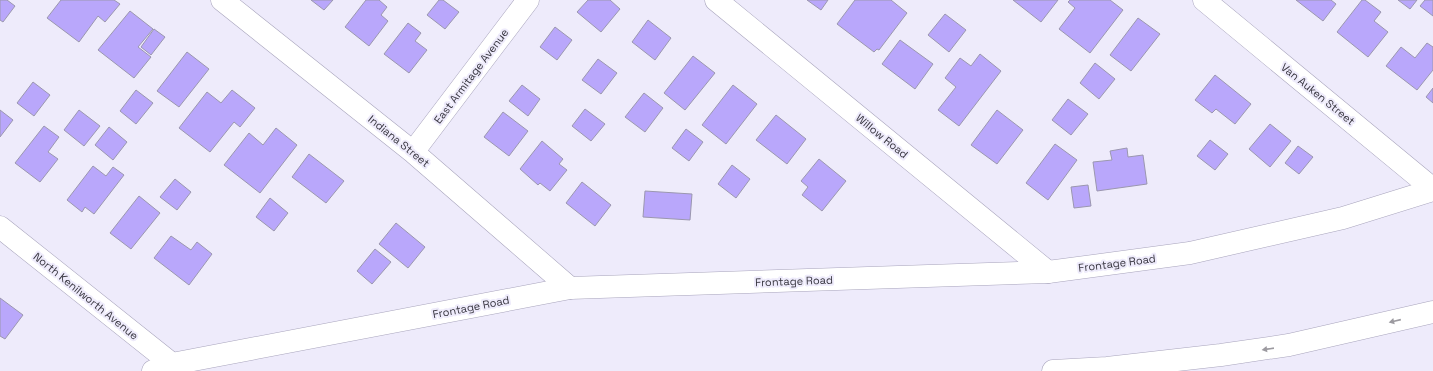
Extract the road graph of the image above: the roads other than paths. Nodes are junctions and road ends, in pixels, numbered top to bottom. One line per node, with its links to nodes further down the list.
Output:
1 (222, 0): 5 (main road, Indiana Street)
2 (528, 0): 5 (main road, East Armitage Avenue)
3 (716, 0): 8 (main road, Willow Road)
4 (1204, 0): 6 (main road, Van Auken Street)
5 (413, 152): 9 (main road, Indiana Street)
6 (1433, 189): 8 (main road, Frontage Road)
7 (0, 227): 11 (main road, North Kenilworth Avenue)
8 (1048, 272): 9 (main road, Frontage Road)
9 (570, 288): 11 (main road, Frontage Road)
10 (1433, 312): 12 (main road, one-way to 12)
11 (163, 368)
12 (1053, 371)

